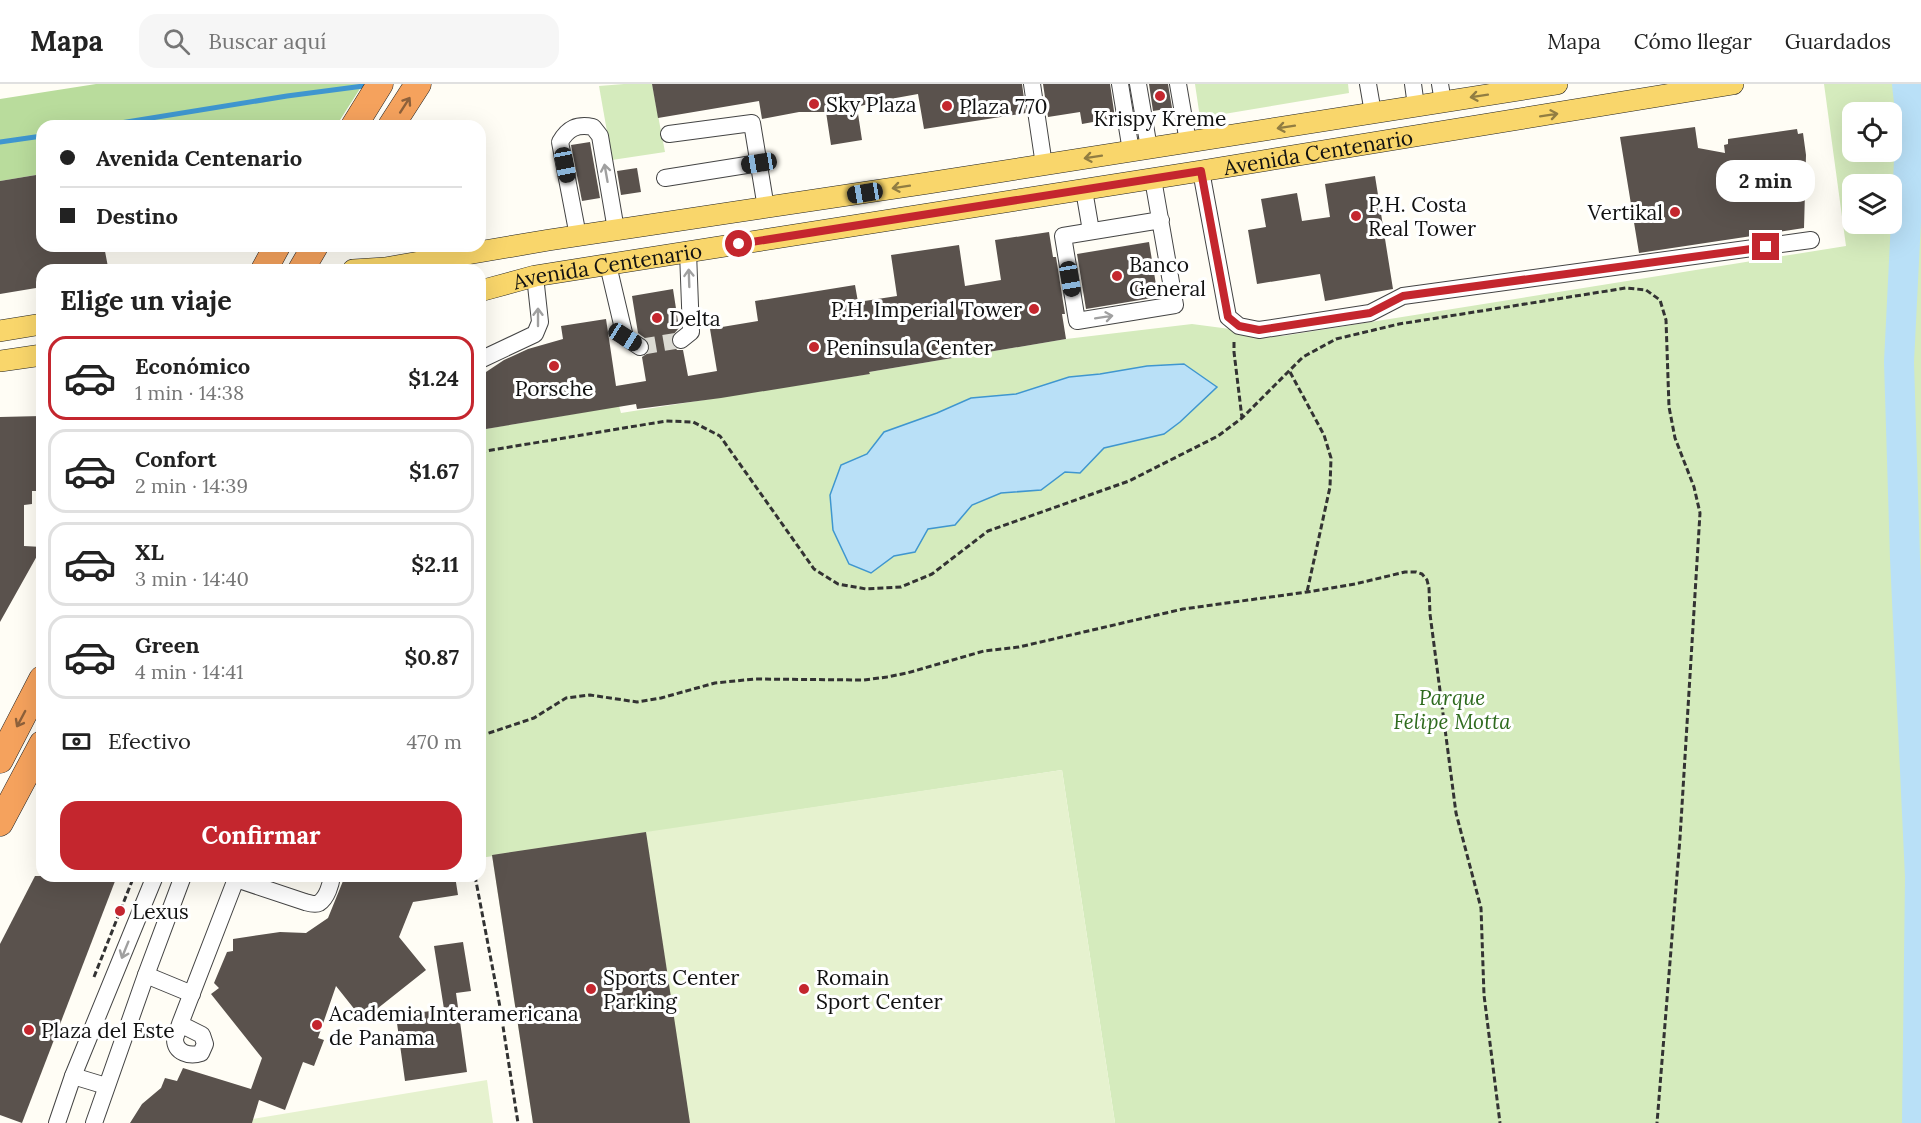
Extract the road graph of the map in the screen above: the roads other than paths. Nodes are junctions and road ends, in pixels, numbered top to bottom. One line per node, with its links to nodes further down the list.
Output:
1 (380, 84): 14 (highway)
2 (418, 84): 15 (highway, one-way to 2)
3 (1032, 84): 20 (street)
4 (1120, 84): 18 (street)
5 (1138, 84): 18 (street)
6 (1178, 84): 17 (street)
7 (1368, 84): 13 (street)
8 (1413, 84): 12 (street)
9 (1557, 84): 11 (main road, Avenida Centenario, one-way to 11)
10 (1733, 84): 21 (main road, Avenida Centenario, one-way to 10)
11 (1441, 93): 12 (main road, Avenida Centenario)
12 (1416, 106): 13 (main road, Avenida Centenario)
13 (1373, 113): 17 (main road, Avenida Centenario, one-way to 17)
14 (358, 120)
15 (395, 120)
16 (669, 134): 19 (street)
17 (1193, 141): 18 (main road, Avenida Centenario); 21 (main road)
18 (1140, 150): 20 (main road, Avenida Centenario, one-way to 20)
19 (759, 163): 22 (street); 25 (street)
20 (1044, 165): 25 (main road, Avenida Centenario, one-way to 25)
21 (1201, 171): 23 (main road, Avenida Centenario); 32 (street)
22 (665, 178)
23 (1153, 179): 24 (main road, Avenida Centenario); 26 (street)
24 (1084, 190): 29 (street); 31 (main road, Avenida Centenario)
25 (770, 208): 27 (main road, Avenida Centenario); 31 (main road)
26 (1161, 220): 29 (street); 29 (street, one-way to 26)
27 (644, 226): 28 (main road, Avenida Centenario); 36 (main road)
28 (616, 230): 30 (main road, Avenida Centenario); 30 (street, one-way to 30)
29 (1091, 231)
30 (578, 236): 34 (main road, Avenida Centenario)
31 (778, 238): 35 (main road, Avenida Centenario)
32 (1811, 240)
33 (485, 252): 37 (main road, Avenida Centenario)
34 (486, 252)
35 (688, 252): 36 (main road, Avenida Centenario); 44 (street, one-way to 35)
36 (648, 258): 38 (main road, Avenida Centenario)
37 (415, 264)
38 (608, 265): 39 (main road, Avenida Centenario); 46 (street)
39 (528, 278): 40 (main road, Avenida Centenario); 41 (main road); 48 (street, one-way to 39)
40 (486, 289)
41 (486, 300)
42 (34, 325): 43 (main road); 45 (main road)
43 (0, 330)
44 (681, 340)
45 (36, 346)
46 (640, 347)
47 (36, 356): 49 (main road)
48 (486, 357)
49 (0, 361)
50 (36, 691): 52 (highway, one-way to 52)
51 (36, 755): 53 (highway)
52 (0, 760)
53 (0, 823)
54 (153, 882): 62 (street, one-way to 62)
55 (181, 882): 59 (street)
56 (233, 882): 60 (street)
57 (249, 882): 58 (street)
58 (331, 882)
59 (146, 975): 60 (street); 63 (street)
60 (192, 994): 61 (street)
61 (180, 1024)
62 (73, 1076): 63 (street); 64 (street)
63 (106, 1086): 65 (street)
64 (57, 1123)
65 (94, 1123)

